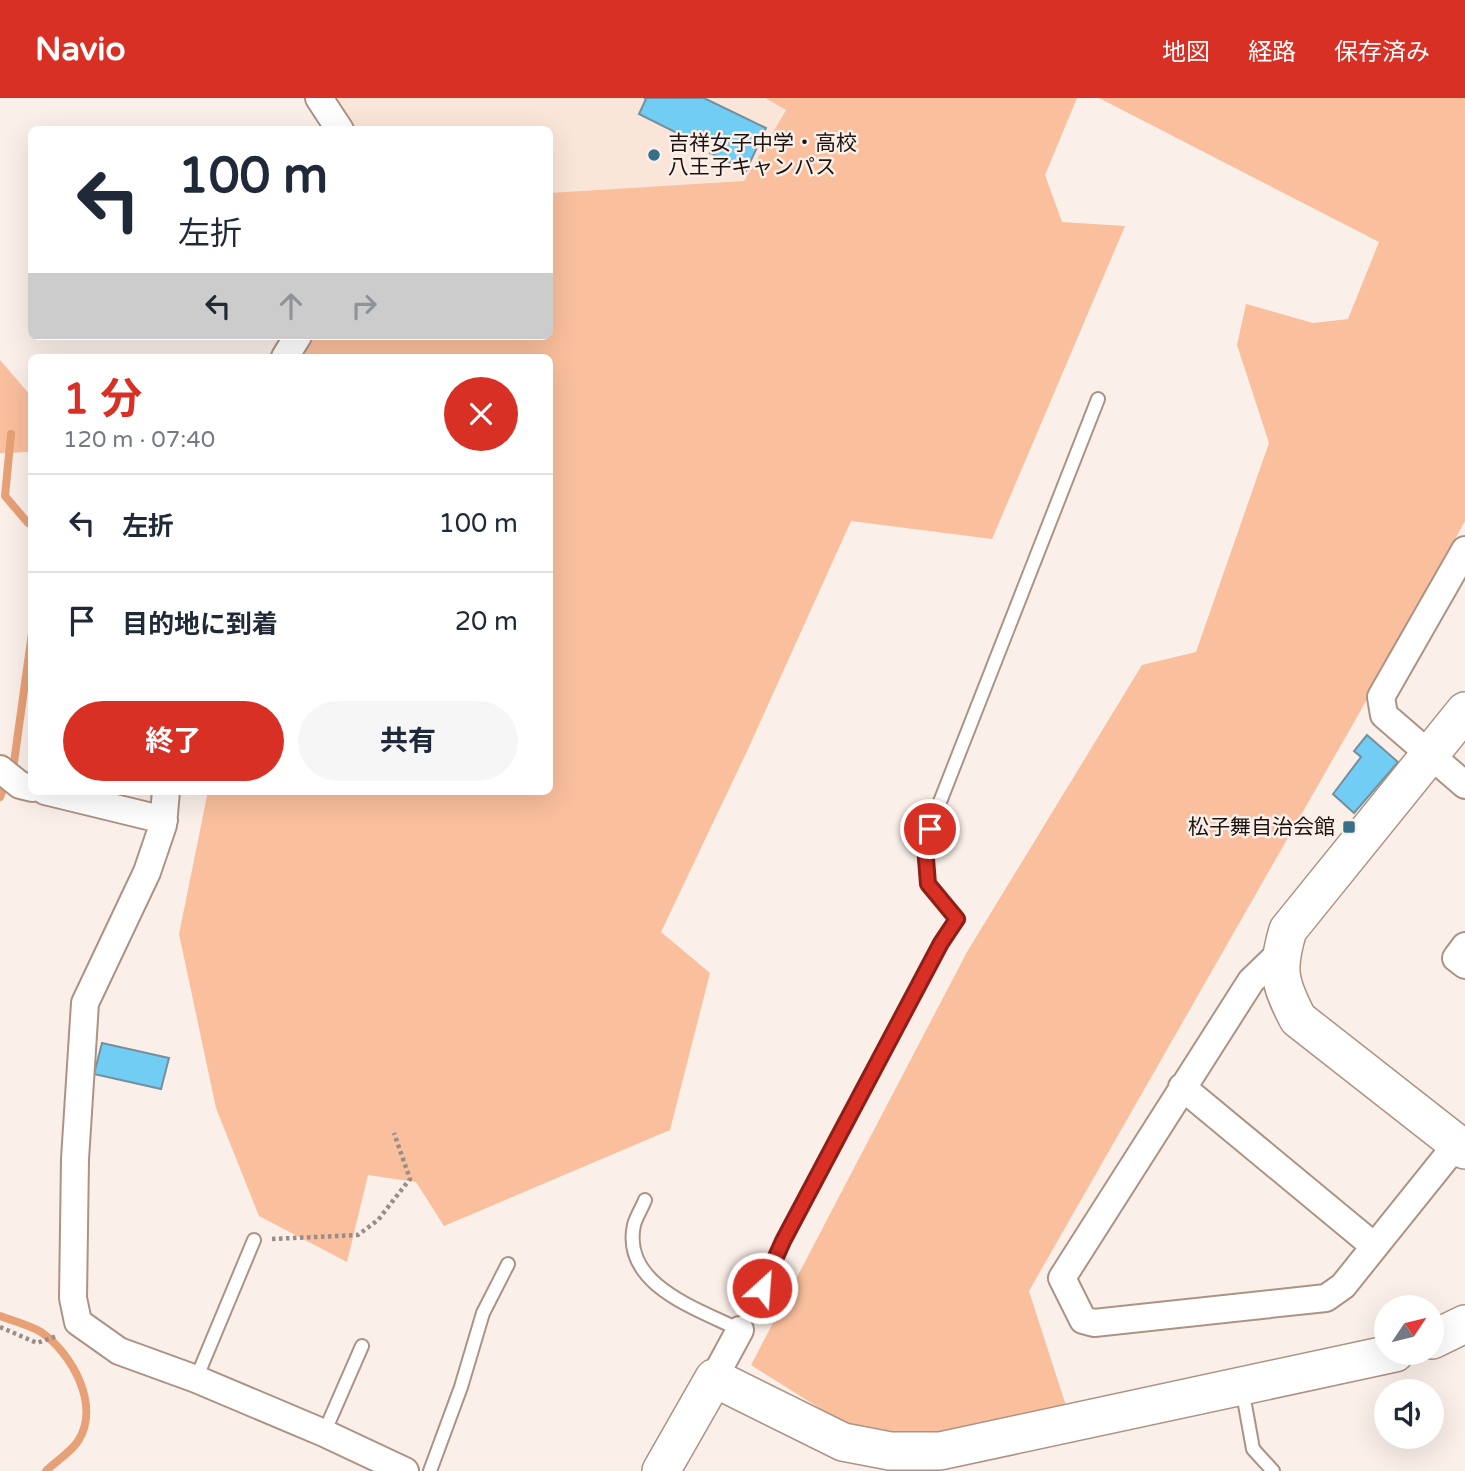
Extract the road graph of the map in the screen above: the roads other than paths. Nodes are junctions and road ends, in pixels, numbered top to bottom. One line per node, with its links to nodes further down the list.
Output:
1 (319, 98): 2 (street)
2 (337, 126)
3 (1098, 399): 21 (lane)
4 (1465, 550): 6 (street)
5 (1465, 711): 6 (street)
6 (1429, 756): 7 (street); 12 (street)
7 (1465, 785)
8 (61, 795): 10 (street)
9 (166, 795): 10 (street)
10 (164, 820): 26 (street)
11 (1465, 946): 13 (street)
12 (1281, 952): 14 (street); 15 (street)
13 (1465, 965)
14 (1182, 1087): 18 (street); 18 (street)
15 (1461, 1147): 18 (street)
16 (645, 1200): 21 (lane)
17 (254, 1240): 26 (lane)
18 (1374, 1246)
19 (508, 1264): 30 (lane)
20 (1465, 1324): 22 (street)
21 (740, 1330): 25 (street)
22 (1444, 1334)
23 (362, 1346): 28 (lane)
24 (1374, 1358): 27 (street)
25 (715, 1378): 27 (street); 31 (street)
26 (196, 1379): 28 (street)
27 (1242, 1388): 32 (lane)
28 (324, 1433): 29 (street)
29 (405, 1471)
30 (429, 1471)
31 (661, 1471)
32 (1273, 1471)

